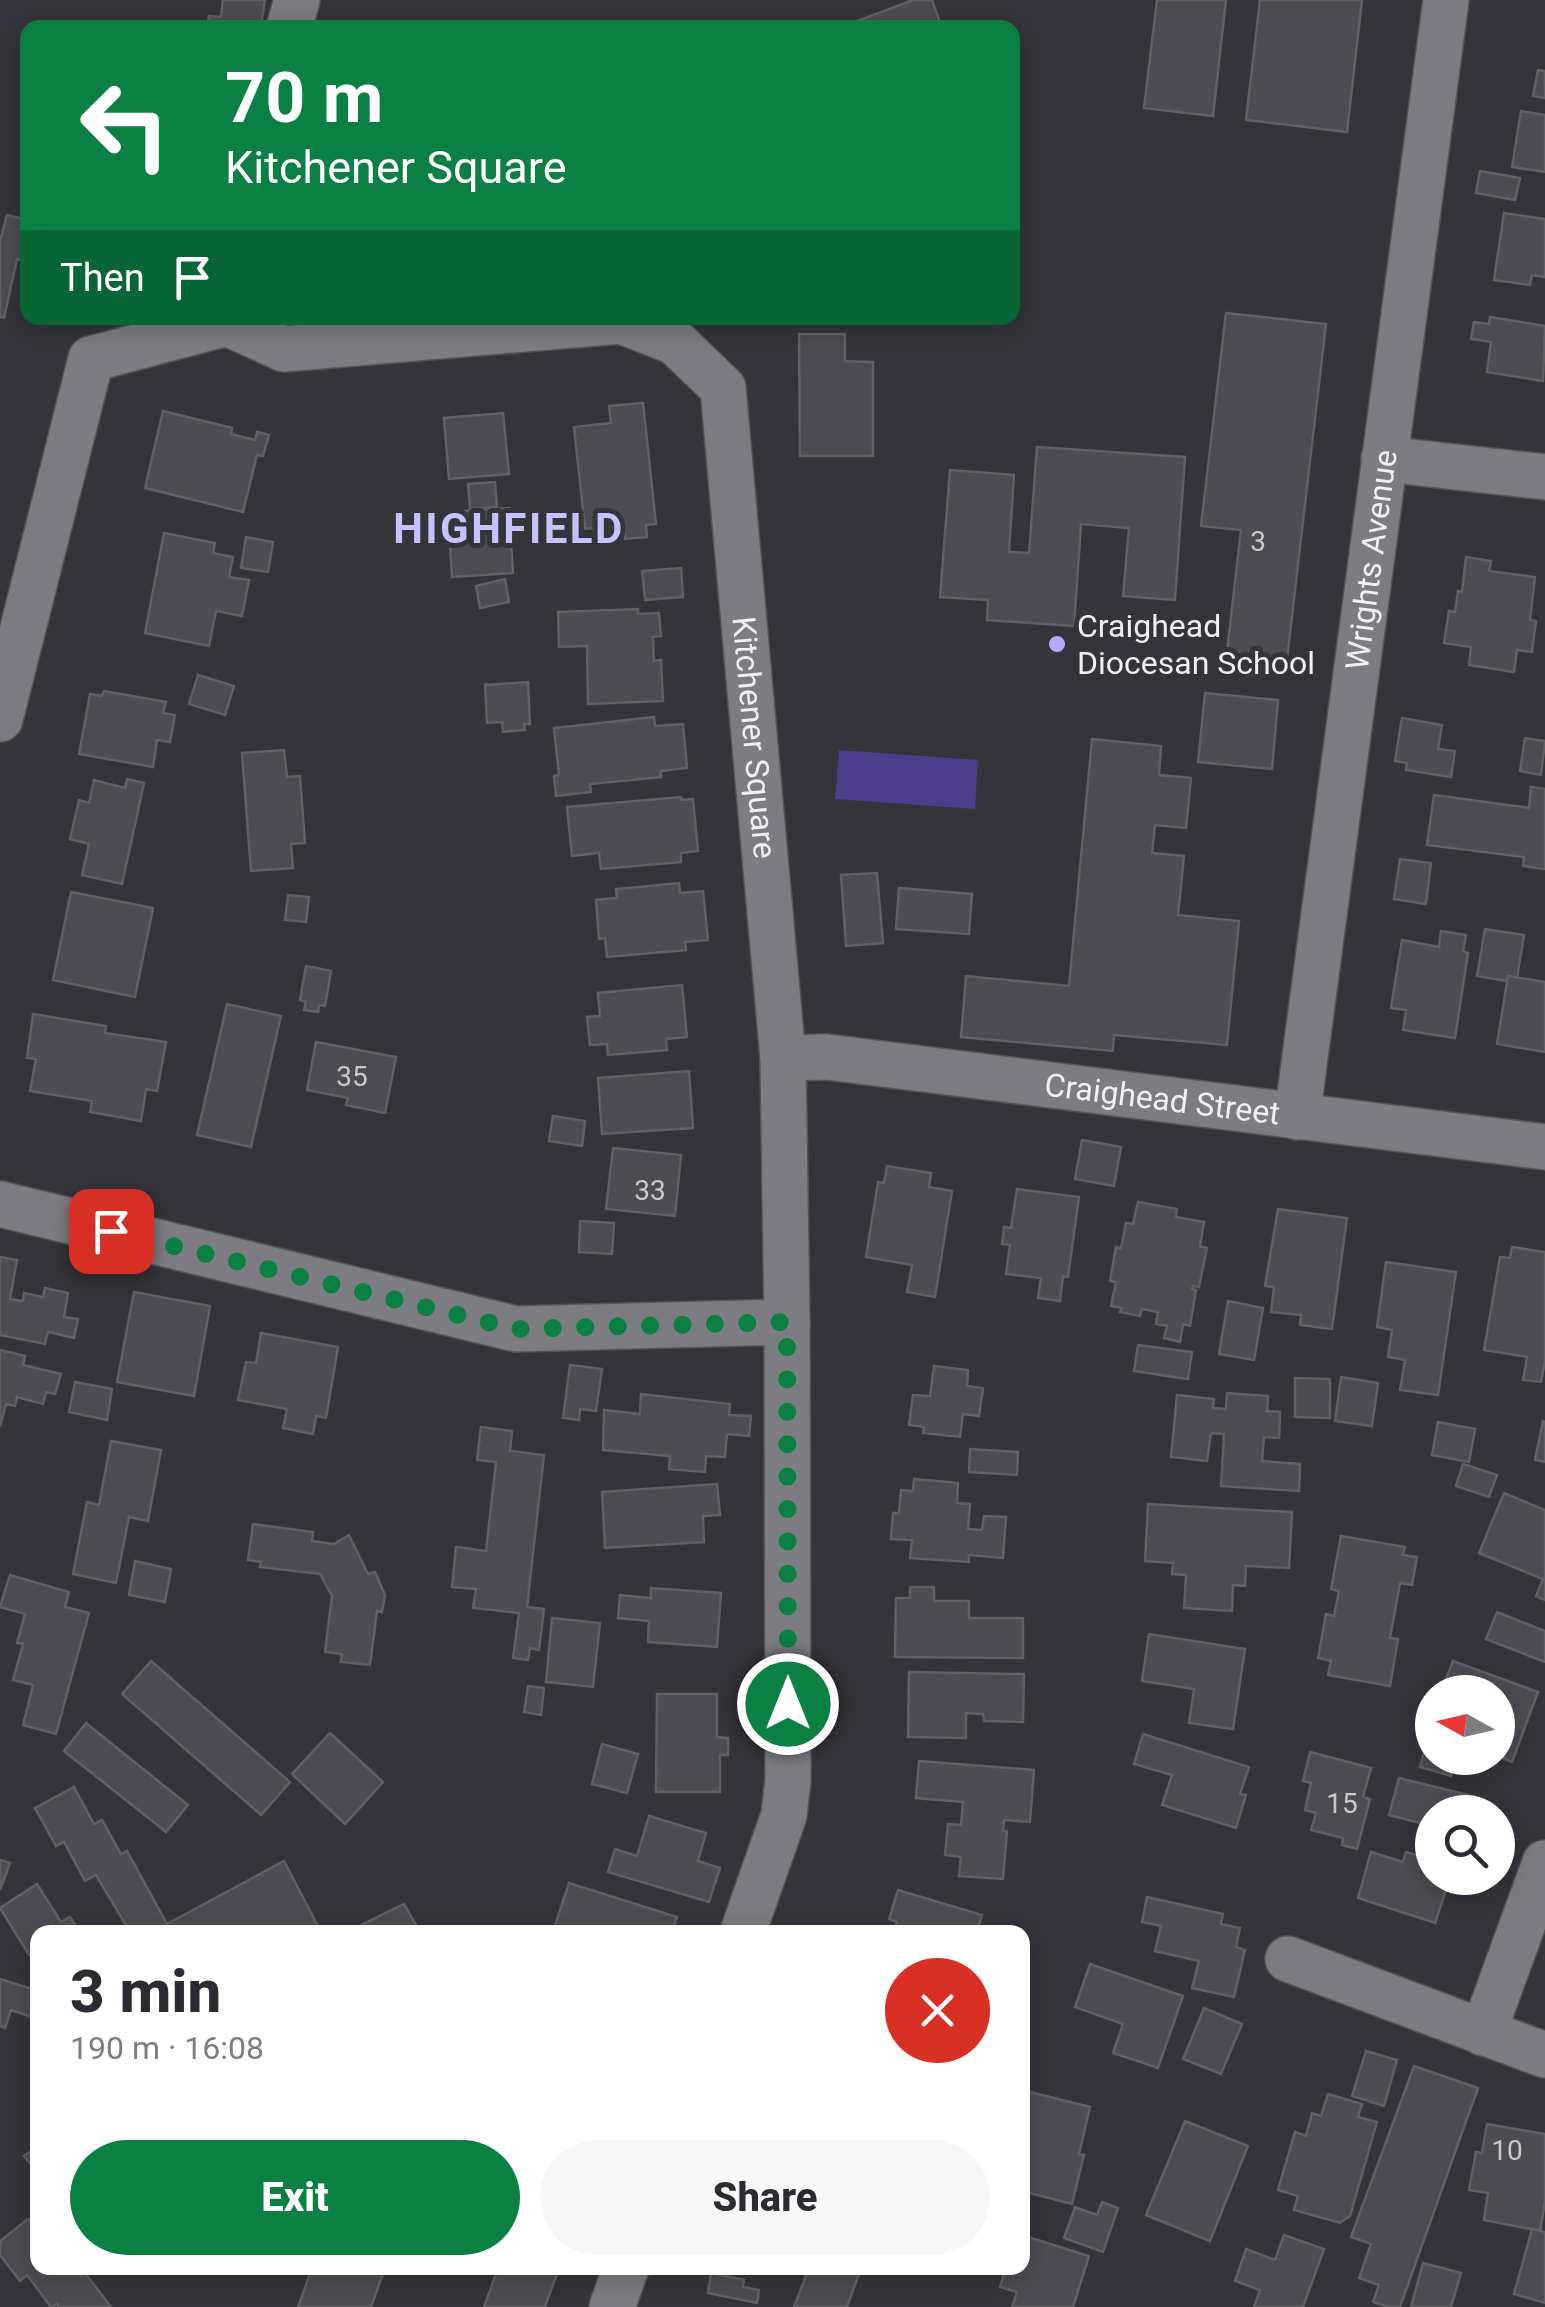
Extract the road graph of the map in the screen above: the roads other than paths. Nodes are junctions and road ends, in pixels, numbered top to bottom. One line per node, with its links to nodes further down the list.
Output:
1 (1446, 0): 6 (street, Wrights Avenue)
2 (210, 325): 8 (street, Kitchener Square)
3 (237, 325): 4 (street, Kitchener Square)
4 (571, 325)
5 (631, 325): 9 (street, Kitchener Square)
6 (1384, 459): 7 (street); 10 (street, Wrights Avenue)
7 (1545, 478)
8 (0, 719)
9 (783, 1058): 10 (street, Craighead Street); 13 (street, Kitchener Square)
10 (1297, 1116): 11 (street, Craighead Street)
11 (1545, 1147)
12 (0, 1204): 13 (street)
13 (787, 1322): 15 (street, Kitchener Square)
14 (1545, 1863): 17 (street)
15 (745, 1925)
16 (1288, 1959): 17 (street)
17 (1483, 2033): 18 (street)
18 (1545, 2054)
19 (623, 2275): 20 (street)
20 (612, 2307)

